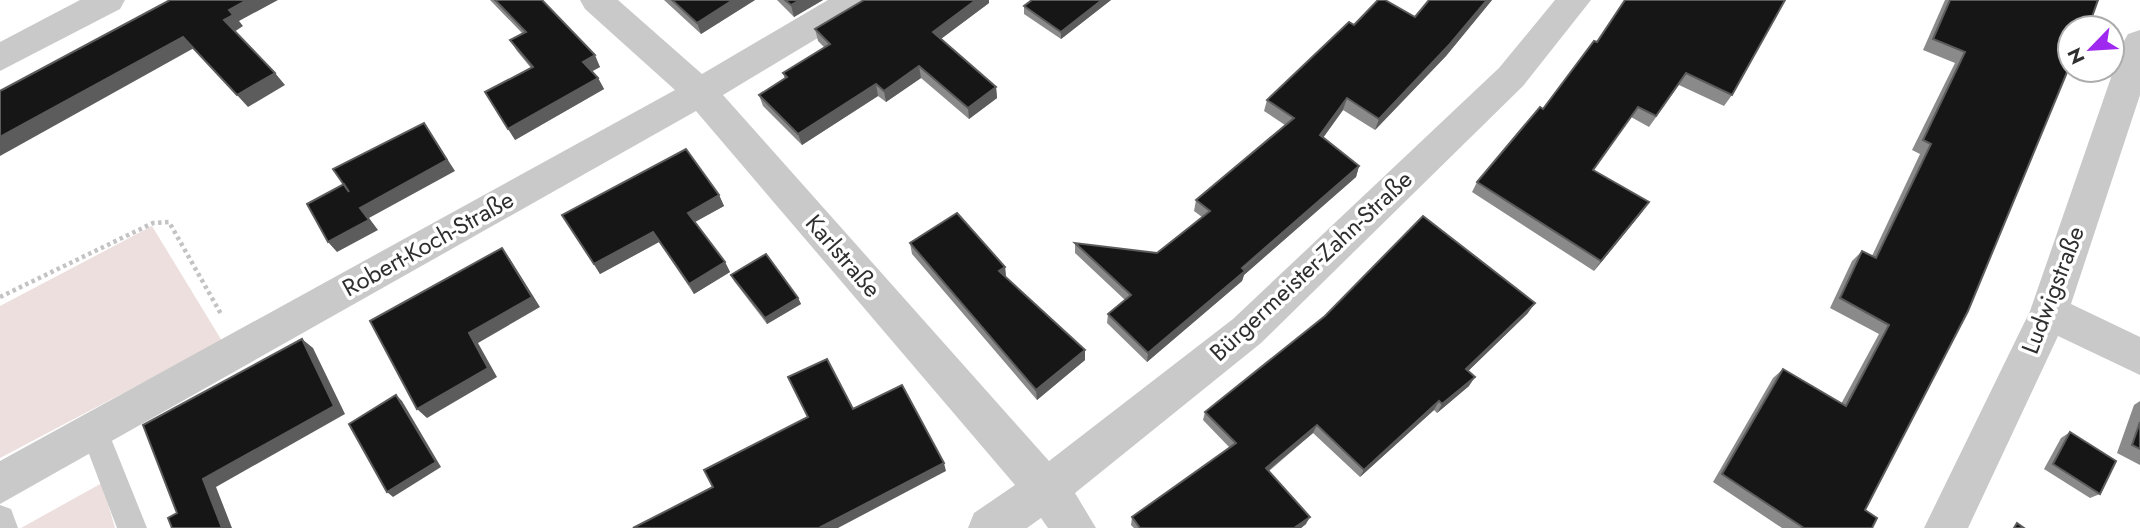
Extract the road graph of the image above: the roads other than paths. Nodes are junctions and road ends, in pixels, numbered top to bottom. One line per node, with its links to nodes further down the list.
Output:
1 (108, 0): 6 (street)
2 (597, 0): 7 (street, Karlstraße)
3 (854, 0): 7 (street, Robert-Koch-Straße)
4 (1574, 0): 12 (street, Bürgermeister-Zahn-Straße)
5 (2140, 43): 8 (street, Ludwigstraße)
6 (0, 58)
7 (700, 92): 10 (street, Robert-Koch-Straße); 12 (street, Karlstraße)
8 (2049, 312): 9 (street); 18 (street, Ludwigstraße)
9 (2140, 357)
10 (94, 430): 11 (street, Robert-Koch-Straße); 15 (lane)
11 (0, 484)
12 (1046, 489): 16 (street, Bürgermeister-Zahn-Straße); 17 (street, Karlstraße)
13 (0, 519): 14 (lane)
14 (3, 528)
15 (132, 528)
16 (990, 528)
17 (1074, 528)
18 (1946, 528)

